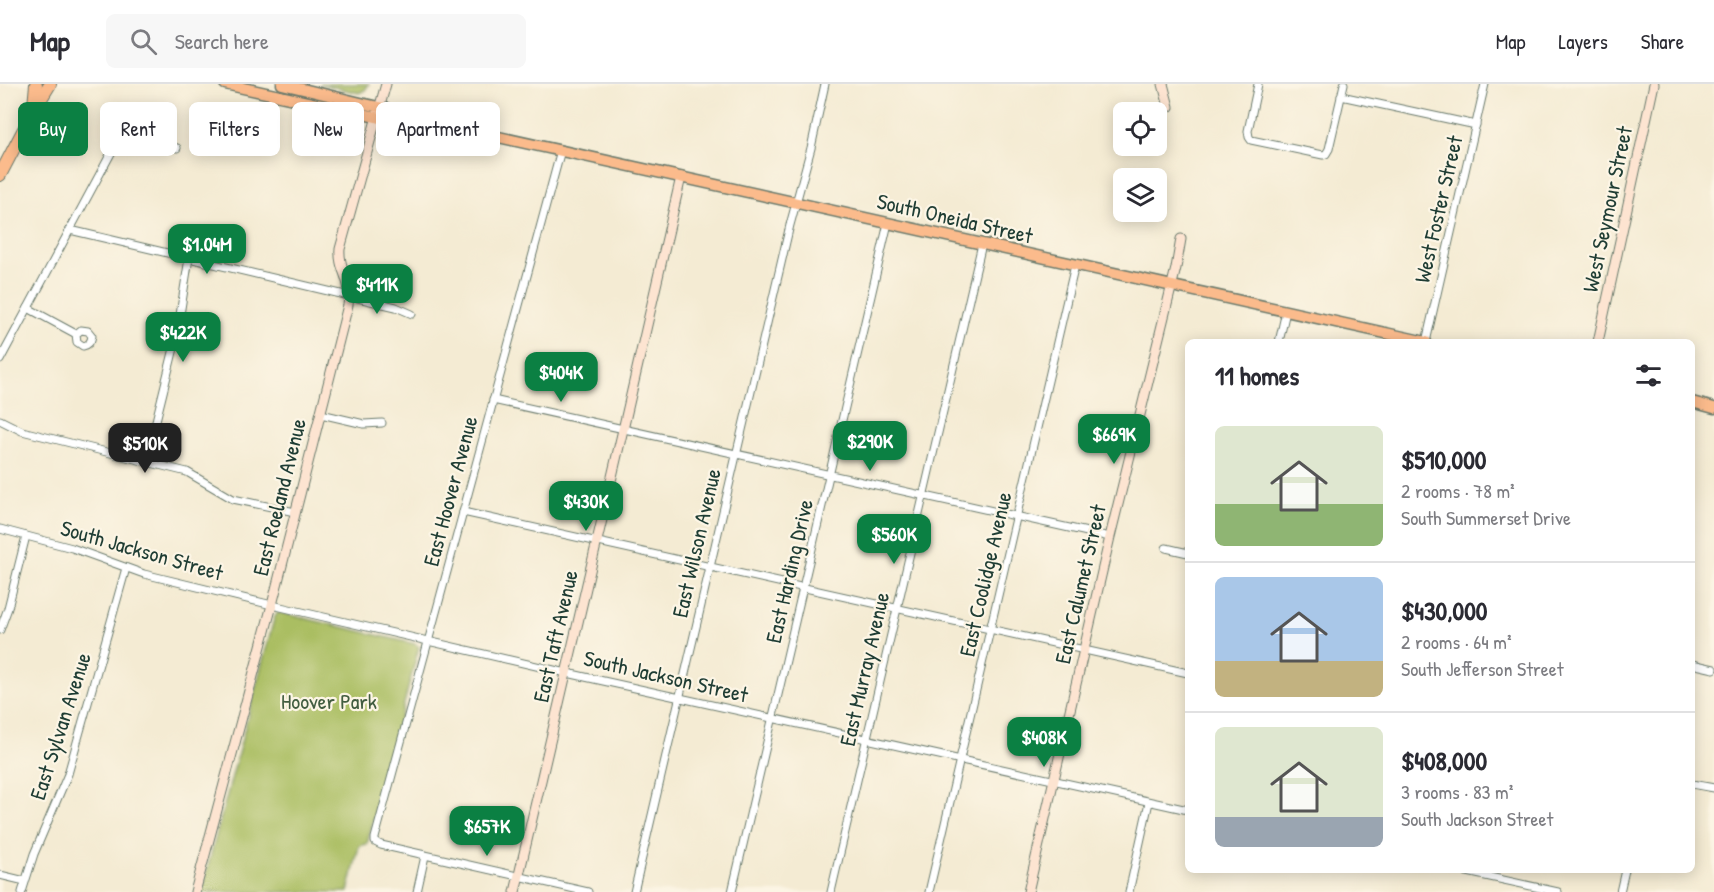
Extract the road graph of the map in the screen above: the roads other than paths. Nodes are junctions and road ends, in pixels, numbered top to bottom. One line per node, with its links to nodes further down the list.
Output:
1 (36, 84): 13 (highway)
2 (50, 84): 14 (highway)
3 (225, 84): 17 (main road, South Oneida Street)
4 (282, 84): 18 (main road, South Oneida Street)
5 (386, 84): 15 (street, East Roeland Avenue)
6 (825, 84): 27 (street, East Wilson Avenue)
7 (1163, 84): 16 (street)
8 (1258, 84): 12 (street)
9 (1344, 84): 12 (street)
10 (1485, 84): 20 (street, West Foster Street)
11 (1654, 84): 43 (street, West Seymour Street)
12 (1341, 96): 20 (street)
13 (35, 102)
14 (39, 102)
15 (382, 102)
16 (1169, 107)
17 (376, 111)
18 (376, 111)
19 (376, 123): 35 (street, East Roeland Avenue)
20 (1476, 126): 42 (street, West Foster Street)
21 (500, 137): 23 (main road, South Oneida Street)
22 (18, 141): 25 (highway)
23 (561, 150): 26 (main road, South Oneida Street); 45 (street, East Hoover Avenue)
24 (110, 156): 29 (street)
25 (0, 175)
26 (681, 177): 27 (main road, South Oneida Street); 51 (street, East Taft Avenue)
27 (796, 202): 28 (main road, South Oneida Street); 52 (street, East Wilson Avenue)
28 (888, 223): 31 (main road, South Oneida Street); 54 (street, East Harding Drive)
29 (70, 230): 32 (street); 36 (street)
30 (1181, 239): 34 (street, East Calumet Street)
31 (982, 244): 33 (main road, South Oneida Street); 55 (street, East Murray Avenue)
32 (189, 258): 35 (street); 53 (street)
33 (1075, 265): 34 (main road, South Oneida Street); 58 (street, East Coolidge Avenue)
34 (1171, 286): 37 (main road, South Oneida Street); 61 (street, East Calumet Street)
35 (350, 296): 38 (street); 48 (street, East Roeland Avenue)
36 (28, 308): 39 (street); 44 (street)
37 (1286, 311): 40 (street); 41 (main road, South Oneida Street)
38 (412, 314)
39 (76, 334)
40 (1280, 339)
41 (1412, 339)
42 (1427, 339)
43 (1599, 339)
44 (0, 360)
45 (493, 400): 51 (street); 57 (street, East Hoover Avenue)
46 (1695, 403): 47 (main road)
47 (1714, 408)
48 (321, 414): 50 (street); 56 (street, East Roeland Avenue)
49 (0, 420): 53 (street)
50 (382, 423)
51 (623, 429): 52 (street); 62 (street, East Taft Avenue)
52 (735, 454): 54 (street); 65 (street, East Wilson Avenue)
53 (146, 461): 56 (street)
54 (829, 476): 55 (street); 67 (street, East Harding Drive)
55 (923, 496): 58 (street); 69 (street, East Murray Avenue)
56 (295, 512): 68 (street, East Roeland Avenue)
57 (463, 512): 62 (street); 72 (street, East Hoover Avenue)
58 (1017, 517): 61 (street); 71 (street, East Coolidge Avenue)
59 (0, 530): 60 (street, South Jackson Street)
60 (26, 536): 66 (street, South Jackson Street); 70 (street)
61 (1110, 537): 73 (street, East Calumet Street)
62 (597, 542): 65 (street); 77 (street, East Taft Avenue)
63 (1166, 548): 64 (street)
64 (1185, 552)
65 (709, 567): 67 (street); 78 (street, East Wilson Avenue)
66 (126, 568): 68 (street, South Jackson Street); 92 (street, East Sylvan Avenue)
67 (803, 588): 69 (street); 79 (street, East Harding Drive)
68 (272, 605): 72 (street, South Jackson Street); 94 (street, East Roeland Avenue)
69 (897, 609): 71 (street); 80 (street, East Murray Avenue)
70 (0, 630)
71 (991, 630): 73 (street); 81 (street, East Coolidge Avenue)
72 (427, 641): 77 (street, South Jackson Street); 87 (street, East Hoover Avenue)
73 (1085, 650): 76 (street); 82 (street, East Calumet Street)
74 (1695, 665): 75 (street)
75 (1714, 669)
76 (1185, 672)
77 (567, 673): 78 (street, South Jackson Street); 91 (street, East Taft Avenue)
78 (679, 698): 79 (street, South Jackson Street); 98 (street, East Wilson Avenue)
79 (773, 719): 80 (street, South Jackson Street); 99 (street, East Harding Drive)
80 (867, 740): 81 (street, South Jackson Street); 100 (street, East Murray Avenue)
81 (960, 760): 82 (street, South Jackson Street); 101 (street, East Coolidge Avenue)
82 (1054, 781): 85 (street, South Jackson Street); 102 (street, East Calumet Street)
83 (1695, 785): 84 (street)
84 (1714, 788)
85 (1149, 802): 86 (street, South Jackson Street); 103 (street)
86 (1185, 809)
87 (425, 856): 91 (street); 95 (street)
88 (1472, 873): 104 (street)
89 (1624, 873): 105 (street)
90 (0, 875): 92 (street)
91 (519, 876): 96 (street, East Taft Avenue); 97 (street)
92 (25, 881): 93 (street, East Sylvan Avenue)
93 (22, 892)
94 (195, 892)
95 (417, 892)
96 (515, 892)
97 (588, 892)
98 (634, 892)
99 (732, 892)
100 (831, 892)
101 (929, 892)
102 (1028, 892)
103 (1129, 892)
104 (1558, 892)
105 (1620, 892)

